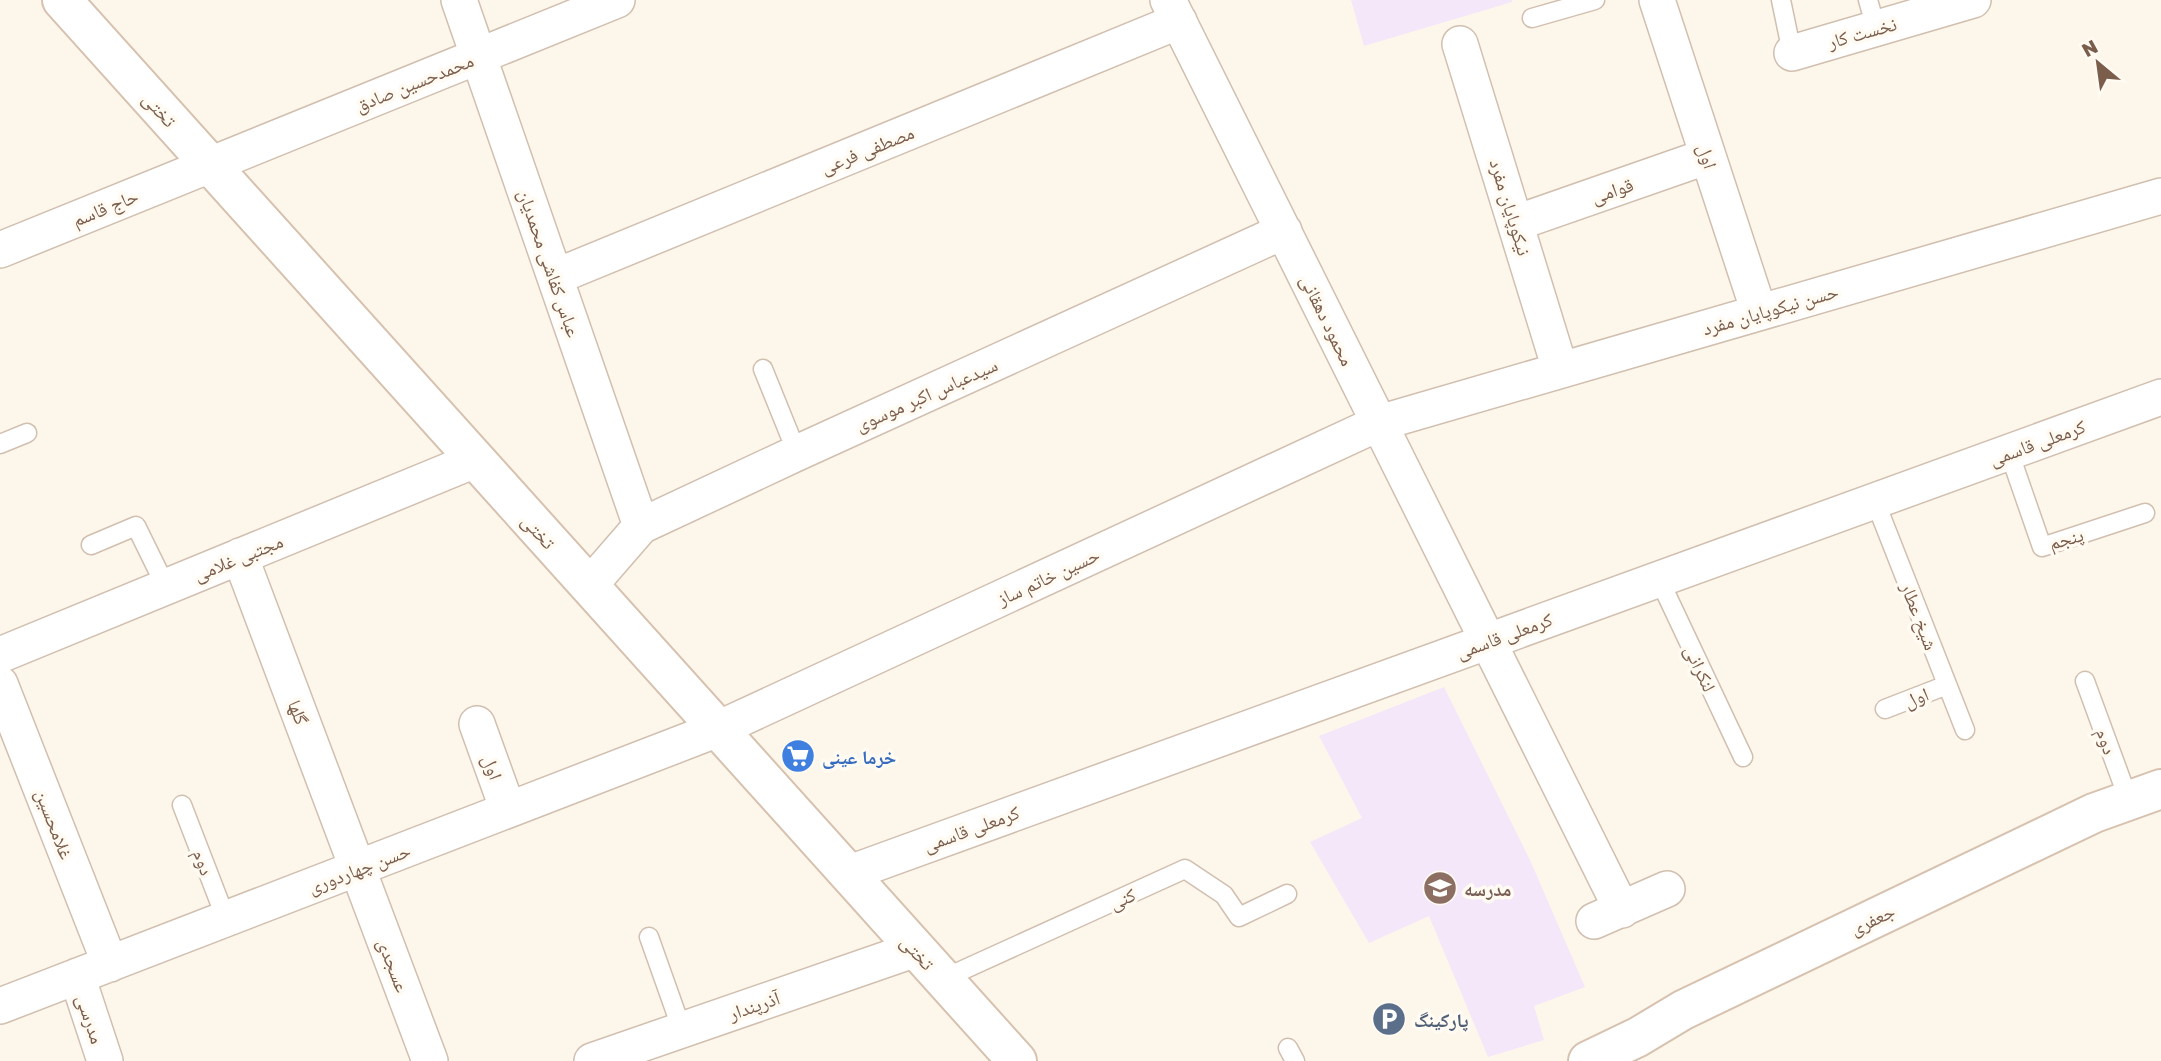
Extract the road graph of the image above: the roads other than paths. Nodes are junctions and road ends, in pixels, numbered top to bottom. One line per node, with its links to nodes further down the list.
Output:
1 (459, 0): 13 (street, عباس کفاشی محمدیان)
2 (617, 0): 13 (street, محمدحسین صادق)
3 (1595, 0): 10 (lane)
4 (1657, 0): 14 (street, اول)
5 (1781, 0): 12 (lane)
6 (1973, 0): 9 (street, نخست کار)
7 (75, 4): 15 (main road, تختی)
8 (1174, 11): 18 (street, محمود دهقانی); 20 (street, مصطفی فرعی)
9 (1872, 14): 12 (street, نخست کار)
10 (1532, 18)
11 (1460, 44): 17 (street, نیکوپایان مفرد)
12 (1792, 53)
13 (478, 56): 15 (street, محمدحسین صادق); 20 (street, عباس کفاشی محمدیان)
14 (1708, 156): 17 (street, قوامی); 21 (street, اول)
15 (210, 165): 19 (street, حاج قاسم); 30 (main road, تختی)
16 (2161, 196): 21 (street, حسن نیکوپایان مفرد)
17 (1516, 223): 23 (street, نیکوپایان مفرد)
18 (1284, 232): 25 (street, محمود دهقانی); 29 (street, سیدعباس اکبر موسوی)
19 (0, 250)
20 (555, 277): 33 (street, عباس کفاشی محمدیان)
21 (1759, 312): 23 (street, حسن نیکوپایان مفرد)
22 (763, 369): 29 (lane)
23 (1560, 369): 25 (street, حسن نیکوپایان مفرد)
24 (2161, 397): 28 (street, کرمعلی قاسمی)
25 (1379, 423): 39 (street, محمود دهقانی); 46 (street, حسین خاتم ساز)
26 (27, 433): 27 (lane)
27 (0, 444)
28 (2009, 452): 31 (street, کرمعلی قاسمی); 32 (lane, پنجم)
29 (797, 453): 33 (street, سیدعباس اکبر موسوی)
30 (475, 460): 35 (street, مجتبی غلامی); 37 (main road, تختی)
31 (1875, 501): 36 (street, کرمعلی قاسمی); 43 (lane, شیخ عطار)
32 (2145, 513)
33 (641, 526): 37 (street, سیدعباس اکبر موسوی)
34 (91, 545): 38 (lane)
35 (240, 556): 38 (street, مجتبی غلامی); 52 (street, گلها)
36 (1659, 579): 39 (street, کرمعلی قاسمی); 48 (lane, لنکرانی)
37 (589, 586): 46 (main road, تختی)
38 (166, 587): 40 (street, مجتبی غلامی)
39 (1488, 641): 53 (street, کرمعلی قاسمی); 54 (street)
40 (0, 655)
41 (2085, 681): 49 (lane, دوم)
42 (0, 684): 59 (street, غلامحسین)
43 (1947, 685): 44 (lane, اول); 47 (lane, شیخ عطار)
44 (1885, 709)
45 (477, 724): 51 (street, اول)
46 (718, 729): 51 (street, حسن چهاردوری); 53 (main road, تختی)
47 (1965, 730)
48 (1743, 757)
49 (2145, 795): 68 (main road, جعفری)
50 (182, 805): 56 (lane, دوم)
51 (508, 810): 52 (street, حسن چهاردوری)
52 (358, 869): 56 (street, حسن چهاردوری); 65 (street, عسجدی)
53 (847, 874): 58 (main road, تختی)
54 (1667, 889)
55 (1287, 894): 61 (lane, کنی)
56 (226, 919): 59 (street, حسن چهاردوری)
57 (649, 937): 63 (lane)
58 (916, 949): 61 (main road, تختی); 63 (street, آذرپندار)
59 (110, 964): 60 (street, حسن چهاردوری)
60 (78, 976): 62 (street, حسن چهاردوری); 64 (street, مدرسی)
61 (943, 979): 67 (main road, تختی)
62 (0, 1006)
63 (682, 1030): 66 (street, آذرپندار)
64 (105, 1061)
65 (430, 1061)
66 (592, 1061)
67 (1017, 1061)
68 (1588, 1061)

